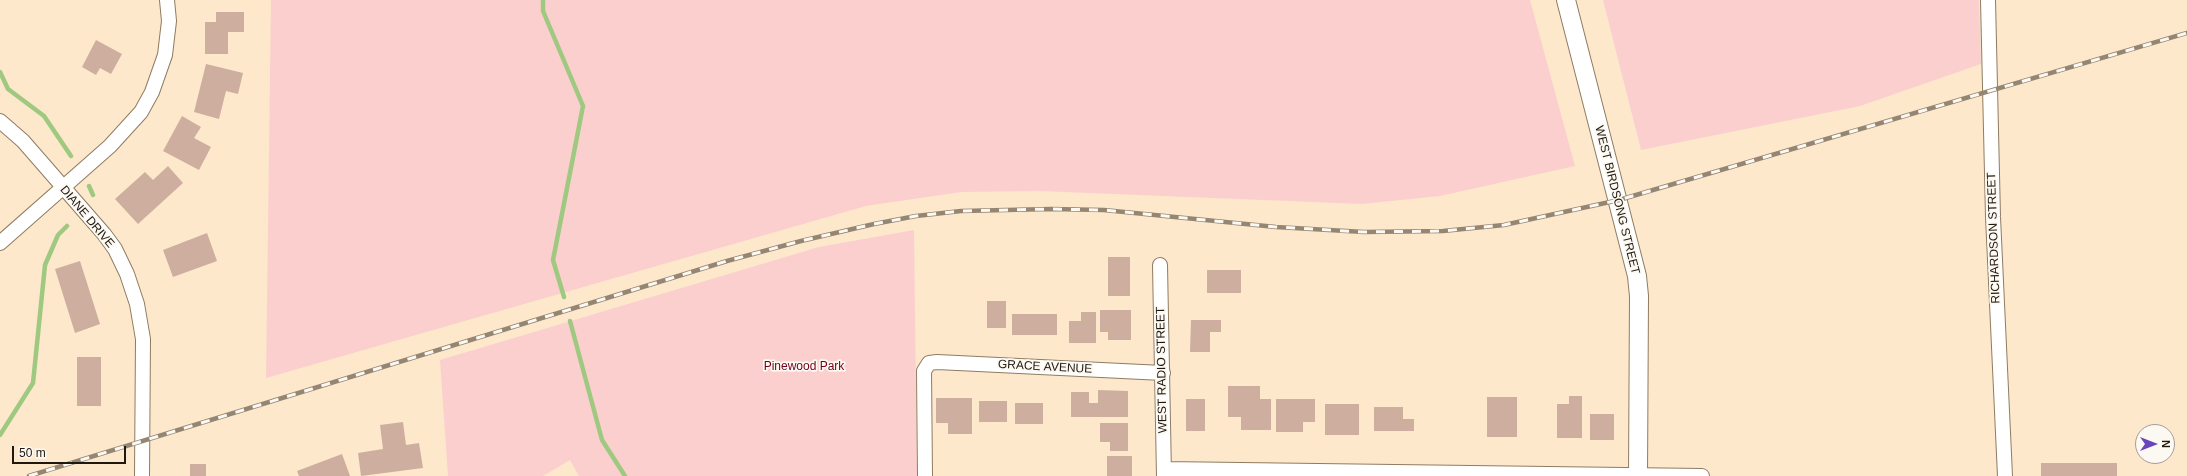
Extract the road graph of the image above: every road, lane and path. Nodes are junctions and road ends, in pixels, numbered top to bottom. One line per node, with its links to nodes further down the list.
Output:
1 (167, 0): 5 (street)
2 (1566, 0): 13 (street, WEST BIRDSONG STREET)
3 (1988, 0): 15 (street, RICHARDSON STREET)
4 (0, 121): 5 (street, DIANE DRIVE)
5 (62, 187): 6 (street); 11 (street, DIANE DRIVE)
6 (0, 243)
7 (1160, 265): 8 (street, WEST RADIO STREET)
8 (1163, 373): 9 (street, WEST RADIO STREET); 12 (street, GRACE AVENUE)
9 (1164, 473): 10 (street)
10 (1403, 473): 13 (street)
11 (142, 476)
12 (925, 476)
13 (1638, 476): 14 (street)
14 (1702, 476)
15 (2005, 476)

